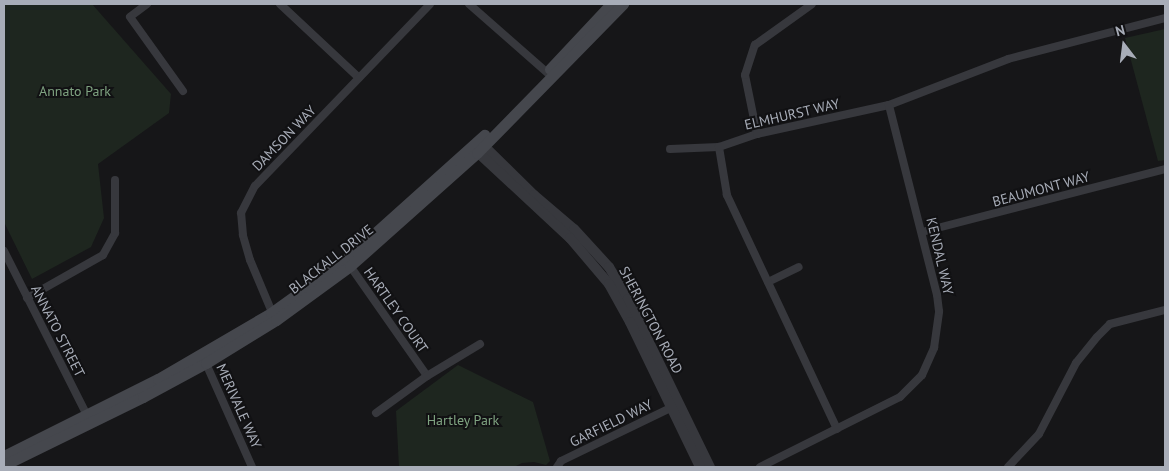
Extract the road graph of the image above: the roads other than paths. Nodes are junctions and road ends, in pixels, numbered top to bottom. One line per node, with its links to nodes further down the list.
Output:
1 (146, 4): 11 (street)
2 (280, 4): 10 (street)
3 (430, 4): 10 (street, DAMSON WAY)
4 (469, 4): 9 (street)
5 (611, 4): 9 (main road, BLACKALL DRIVE)
6 (623, 4): 9 (main road, BLACKALL DRIVE)
7 (812, 4): 13 (street)
8 (1165, 18): 12 (street, ELMHURST WAY)
9 (549, 75): 14 (main road, BLACKALL DRIVE)
10 (360, 78): 26 (street, DAMSON WAY)
11 (183, 91)
12 (889, 105): 13 (street, ELMHURST WAY); 19 (street, KENDAL WAY)
13 (757, 134): 15 (street, ELMHURST WAY)
14 (478, 146): 21 (main road, BLACKALL DRIVE); 30 (street, SHERINGTON ROAD)
15 (719, 146): 16 (street); 23 (street)
16 (670, 149)
17 (1165, 169): 19 (street, BEAUMONT WAY)
18 (115, 180): 24 (street)
19 (922, 232): 33 (street, KENDAL WAY)
20 (4, 251): 24 (street, ANNATO STREET)
21 (348, 263): 26 (main road, BLACKALL DRIVE); 29 (street, HARTLEY COURT)
22 (799, 267): 23 (street)
23 (768, 282): 33 (street)
24 (27, 298): 32 (street, ANNATO STREET)
25 (1165, 310): 41 (street)
26 (273, 316): 28 (main road, BLACKALL DRIVE)
27 (480, 344): 29 (street)
28 (204, 359): 32 (main road, BLACKALL DRIVE); 36 (street, MERIVALE WAY)
29 (427, 376): 31 (street)
30 (675, 406): 37 (street, GARFIELD WAY); 38 (street, SHERINGTON ROAD); 39 (street, SHERINGTON ROAD)
31 (376, 413)
32 (89, 419): 34 (main road, BLACKALL DRIVE); 35 (main road, BLACKALL DRIVE)
33 (838, 429): 40 (street, KENDAL WAY)
34 (4, 456)
35 (4, 465)
36 (252, 467)
37 (556, 467)
38 (700, 467)
39 (710, 467)
40 (760, 467)
41 (1008, 467)

